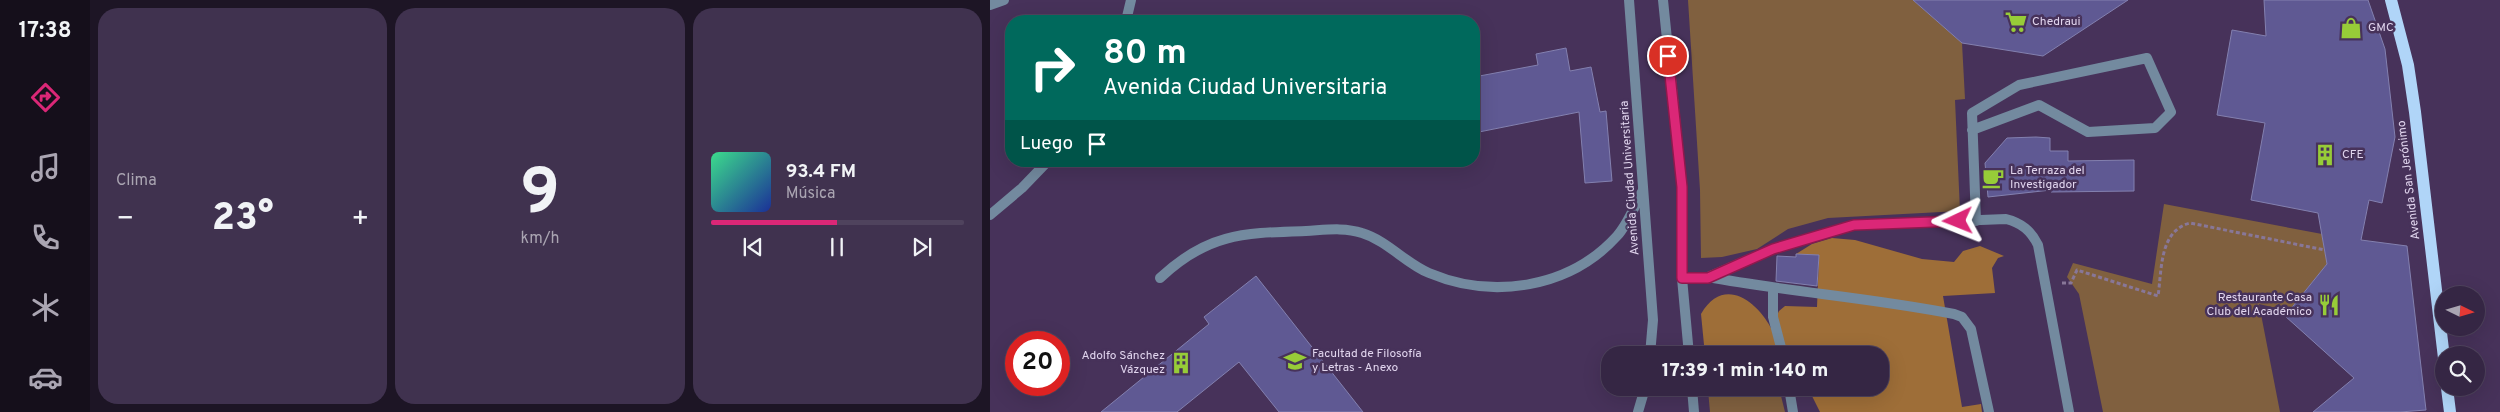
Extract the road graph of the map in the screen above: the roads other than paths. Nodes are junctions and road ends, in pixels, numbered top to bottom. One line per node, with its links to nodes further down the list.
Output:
1 (1004, 0): 6 (street)
2 (1132, 0): 7 (street)
3 (1629, 0): 10 (street, Avenida Ciudad Universitaria)
4 (1662, 0): 14 (street)
5 (2391, 0): 20 (main road, Avenida San Jerónimo)
6 (990, 5)
7 (1128, 15)
8 (1972, 130): 8 (street); 12 (street)
9 (1042, 167): 11 (street)
10 (1642, 190): 13 (street); 17 (street, Avenida Ciudad Universitaria)
11 (990, 215)
12 (1976, 221): 15 (street); 29 (street)
13 (1160, 278)
14 (1682, 278): 15 (street); 18 (street)
15 (1708, 278): 16 (street)
16 (1773, 289): 19 (street); 28 (street)
17 (1651, 346)
18 (1688, 346)
19 (1781, 346)
20 (2443, 346)
21 (1643, 396): 25 (street)
22 (1693, 396): 26 (street)
23 (1790, 396): 27 (street)
24 (2448, 396): 30 (main road)
25 (1638, 412)
26 (1694, 412)
27 (1793, 412)
28 (1989, 412)
29 (2069, 412)
30 (2450, 412)

